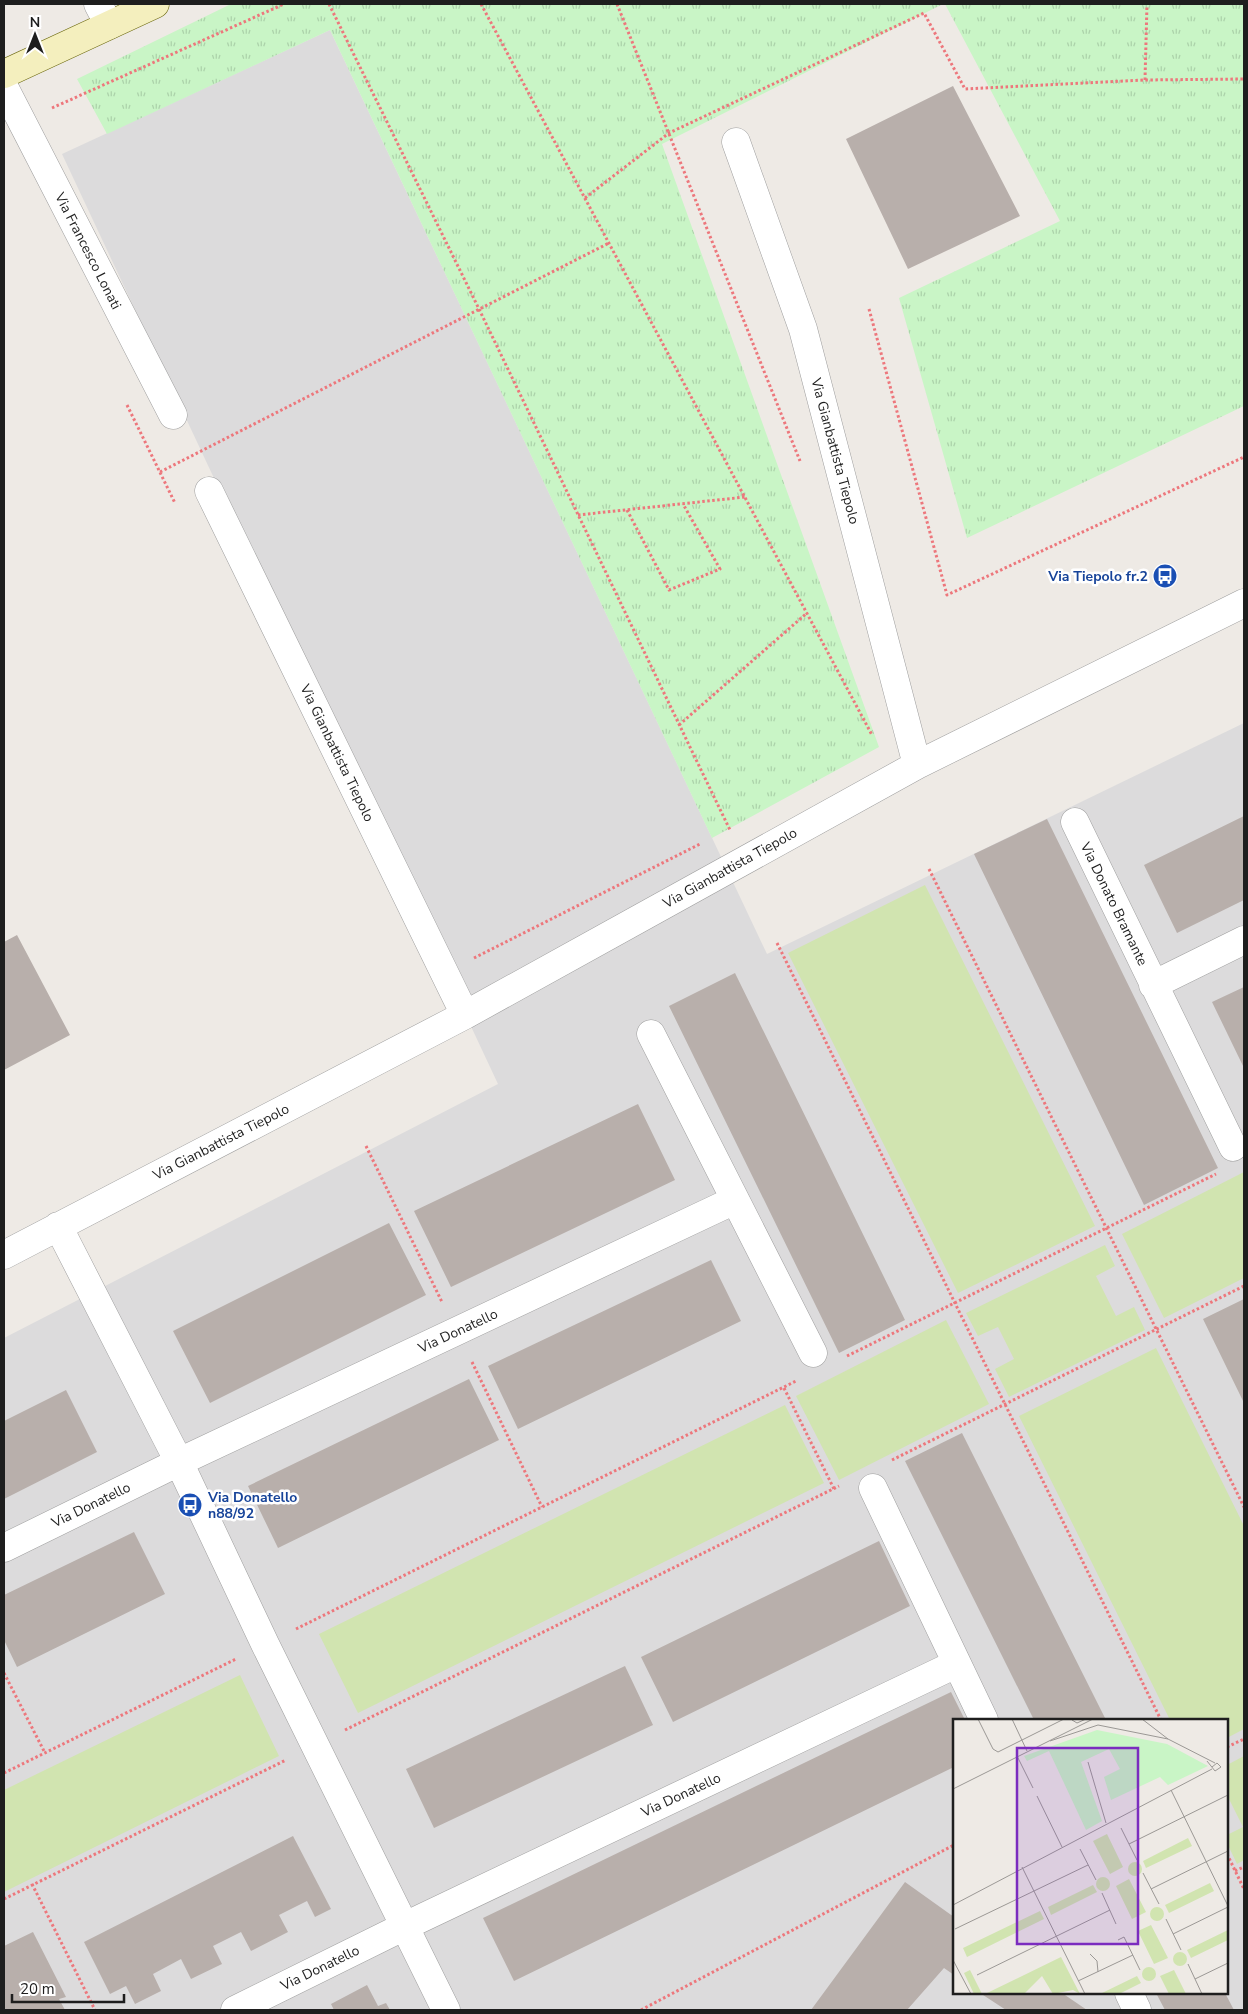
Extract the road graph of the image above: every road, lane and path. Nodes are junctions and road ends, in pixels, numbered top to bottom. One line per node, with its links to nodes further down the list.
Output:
1 (155, 4): 7 (street)
2 (284, 4): 12 (path)
3 (329, 4): 17 (path)
4 (482, 4): 15 (path)
5 (617, 4): 13 (path)
6 (1147, 4): 10 (path)
7 (104, 15): 8 (street)
8 (4, 74)
9 (1244, 79): 10 (path)
10 (1145, 80): 13 (path)
11 (4, 87): 12 (street, Via Francesco Lonati)
12 (22, 122): 19 (street, Via Francesco Lonati)
13 (669, 133): 15 (path); 21 (path)
14 (736, 142): 31 (street, Via Gianbattista Tiepolo)
15 (585, 198): 16 (path)
16 (609, 243): 17 (path); 24 (path)
17 (479, 309): 22 (path); 27 (path)
18 (869, 309): 20 (path)
19 (173, 415)
20 (1244, 457)
21 (801, 464)
22 (160, 472)
23 (209, 491): 41 (street, Via Gianbattista Tiepolo)
24 (745, 497): 25 (path); 29 (path)
25 (683, 504): 26 (path); 26 (path)
26 (627, 510): 27 (path)
27 (578, 515): 30 (path)
28 (1244, 603): 32 (street, Via Gianbattista Tiepolo)
29 (807, 613): 30 (path); 31 (path)
30 (679, 725): 35 (path)
31 (908, 730): 32 (street, Via Gianbattista Tiepolo)
32 (917, 765): 37 (street, Via Gianbattista Tiepolo)
33 (1075, 822): 42 (street, Via Donato Bramante)
34 (738, 824): 35 (path)
35 (729, 829): 37 (path)
36 (702, 842): 41 (path)
37 (744, 860): 43 (street, Via Gianbattista Tiepolo)
38 (929, 869): 48 (path)
39 (1244, 940): 42 (street)
40 (777, 943): 51 (path)
41 (444, 973): 43 (street, Via Gianbattista Tiepolo)
42 (1154, 985): 45 (street, Via Donato Bramante)
43 (464, 1015): 47 (street, Via Gianbattista Tiepolo)
44 (652, 1034): 46 (street)
45 (1227, 1159): 48 (path)
46 (735, 1200): 53 (street); 59 (street, Via Donatello)
47 (58, 1226): 49 (street, Via Gianbattista Tiepolo); 59 (street)
48 (1106, 1228): 51 (path); 52 (path)
49 (4, 1255)
50 (1244, 1286): 52 (path)
51 (955, 1303): 54 (path); 57 (path)
52 (1156, 1329): 57 (path); 63 (path)
53 (813, 1352)
54 (839, 1360)
55 (799, 1380): 56 (path)
56 (784, 1388): 62 (path); 65 (path)
57 (1004, 1405): 58 (path); 69 (path)
58 (891, 1460)
59 (179, 1462): 64 (street, Via Donatello); 65 (street)
60 (841, 1485): 62 (path)
61 (873, 1488): 66 (street)
62 (834, 1489): 71 (path)
63 (1244, 1507)
64 (4, 1548)
65 (265, 1644): 71 (street); 73 (path)
66 (956, 1664): 68 (street); 82 (street, Via Donatello)
67 (4, 1673): 73 (path)
68 (984, 1719)
69 (1161, 1719)
70 (1244, 1739): 72 (path)
71 (316, 1745): 79 (path); 82 (street)
72 (1228, 1747)
73 (45, 1753): 74 (path)
74 (4, 1773)
75 (953, 1846): 87 (path)
76 (1228, 1856): 78 (path)
77 (1244, 1867): 78 (path)
78 (1235, 1871): 80 (path)
79 (32, 1884): 81 (path); 84 (path)
80 (1244, 1890)
81 (4, 1898)
82 (405, 1926): 85 (street, Via Donatello); 86 (street)
83 (1129, 1994): 88 (street)
84 (95, 2010)
85 (235, 2010)
86 (446, 2010)
87 (641, 2010)
88 (1137, 2010)

